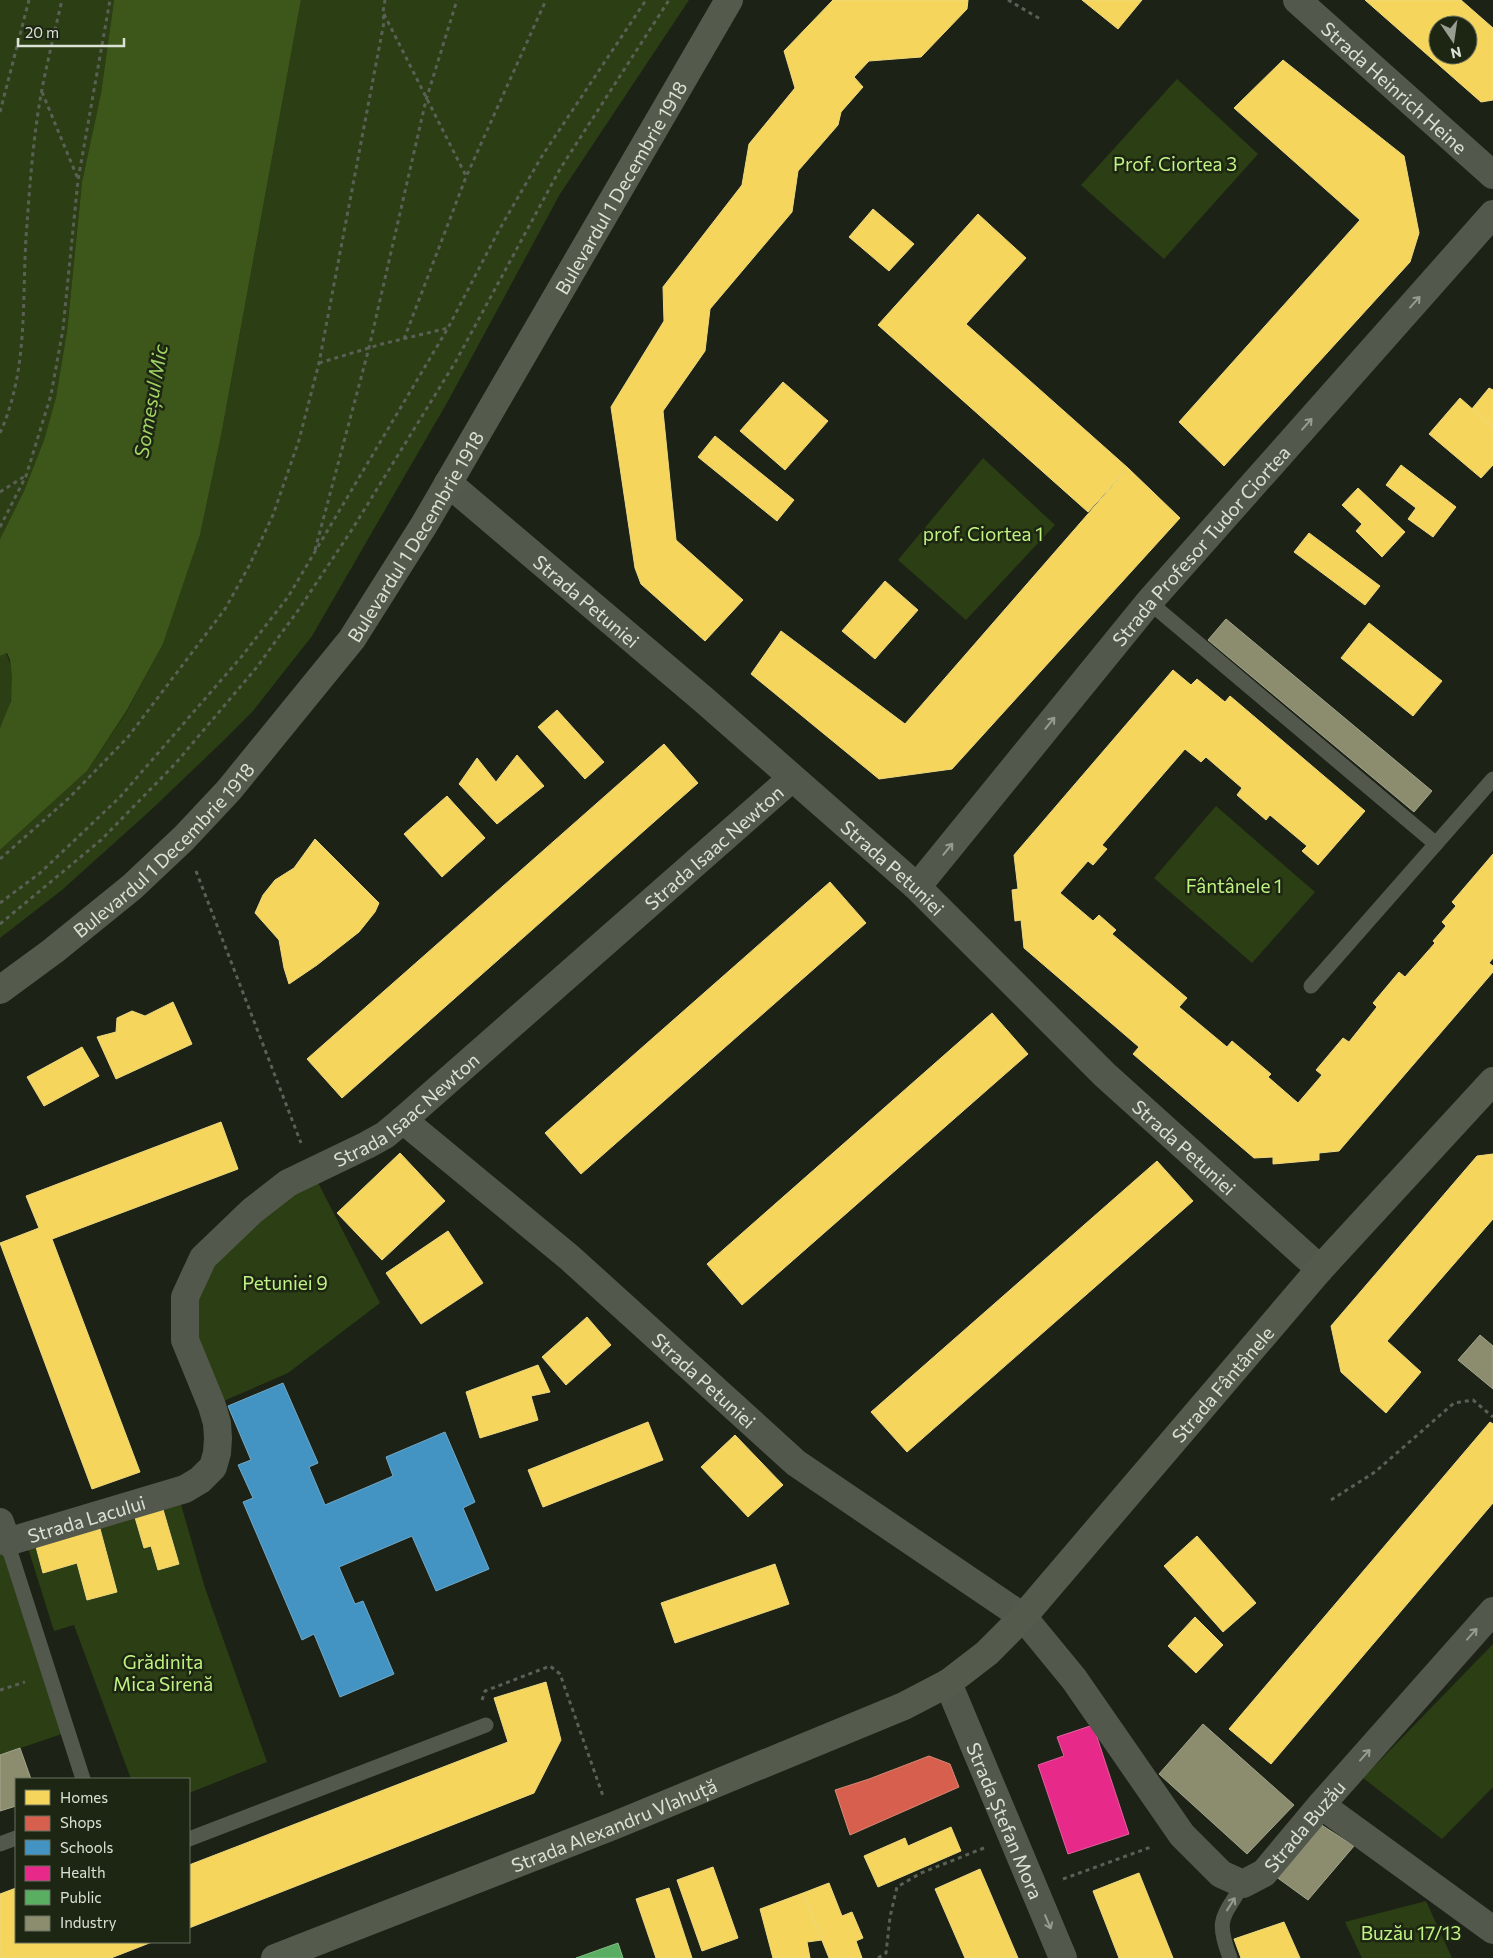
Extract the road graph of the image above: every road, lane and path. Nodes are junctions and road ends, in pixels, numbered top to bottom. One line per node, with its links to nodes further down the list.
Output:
1 (30, 0): 16 (path)
2 (62, 0): 14 (path)
3 (110, 0): 19 (path)
4 (385, 0): 12 (path)
5 (457, 0): 15 (path)
6 (546, 0): 18 (path)
7 (646, 0): 21 (path)
8 (669, 0): 39 (path)
9 (729, 0): 27 (main road, Bulevardul 1 Decembrie 1918)
10 (1008, 0): 13 (path)
11 (1297, 0): 17 (street, Strada Heinrich Heine)
12 (383, 12): 15 (path); 24 (path)
13 (1042, 20)
14 (41, 90): 19 (path); 25 (path)
15 (426, 100): 18 (path); 23 (path)
16 (0, 112)
17 (1493, 175)
18 (466, 177): 22 (path)
19 (78, 180): 26 (path)
20 (1493, 214): 31 (street, Strada Profesor Tudor Ciortea, one-way to 20)
21 (448, 328): 22 (path); 30 (path)
22 (404, 339): 23 (path)
23 (369, 348): 24 (path); 30 (path)
24 (319, 363): 35 (path)
25 (0, 433)
26 (26, 476): 28 (path); 29 (path)
27 (448, 483): 32 (street, Strada Petuniei); 41 (main road, Bulevardul 1 Decembrie 1918)
28 (0, 492)
29 (0, 526)
30 (314, 553): 38 (path)
31 (1149, 602): 34 (lane); 37 (street, Strada Profesor Tudor Ciortea, one-way to 31)
32 (792, 778): 37 (street, Strada Petuniei); 43 (street, Strada Isaac Newton)
33 (1493, 779): 34 (lane)
34 (1436, 844): 40 (lane)
35 (0, 859)
36 (194, 866): 44 (path)
37 (917, 887): 45 (street, Strada Petuniei)
38 (0, 904)
39 (0, 924)
40 (1311, 986)
41 (0, 990)
42 (1493, 1081): 45 (main road, Strada Fântânele)
43 (404, 1120): 44 (street, Strada Isaac Newton); 51 (street, Strada Petuniei)
44 (312, 1171): 47 (street, Strada Isaac Newton)
45 (1320, 1269): 51 (main road, Strada Fântânele)
46 (1493, 1417): 48 (path)
47 (185, 1489): 49 (street, Strada Lacului)
48 (1331, 1500)
49 (3, 1532): 54 (lane)
50 (1493, 1611): 56 (street, Strada Buzău, one-way to 50)
51 (1023, 1617): 52 (main road, Strada Fântânele); 57 (street, Strada Buzău)
52 (948, 1683): 58 (street, Strada Ștefan Mora); 65 (main road, Strada Alexandru Vlahuță)
53 (486, 1725): 55 (path); 60 (lane)
54 (83, 1778)
55 (603, 1798)
56 (1321, 1805): 62 (street, Strada Buzău); 64 (street)
57 (1182, 1835): 62 (street, Strada Buzău); 63 (path)
58 (1012, 1837): 63 (street, Strada Ștefan Mora); 66 (path)
59 (15, 1838): 61 (lane)
60 (190, 1839)
61 (0, 1844)
62 (1244, 1884): 68 (lane, one-way to 62)
63 (1034, 1890): 67 (street, Strada Ștefan Mora, one-way to 67)
64 (1493, 1930)
65 (275, 1958)
66 (878, 1958)
67 (1063, 1958)
68 (1230, 1958)

